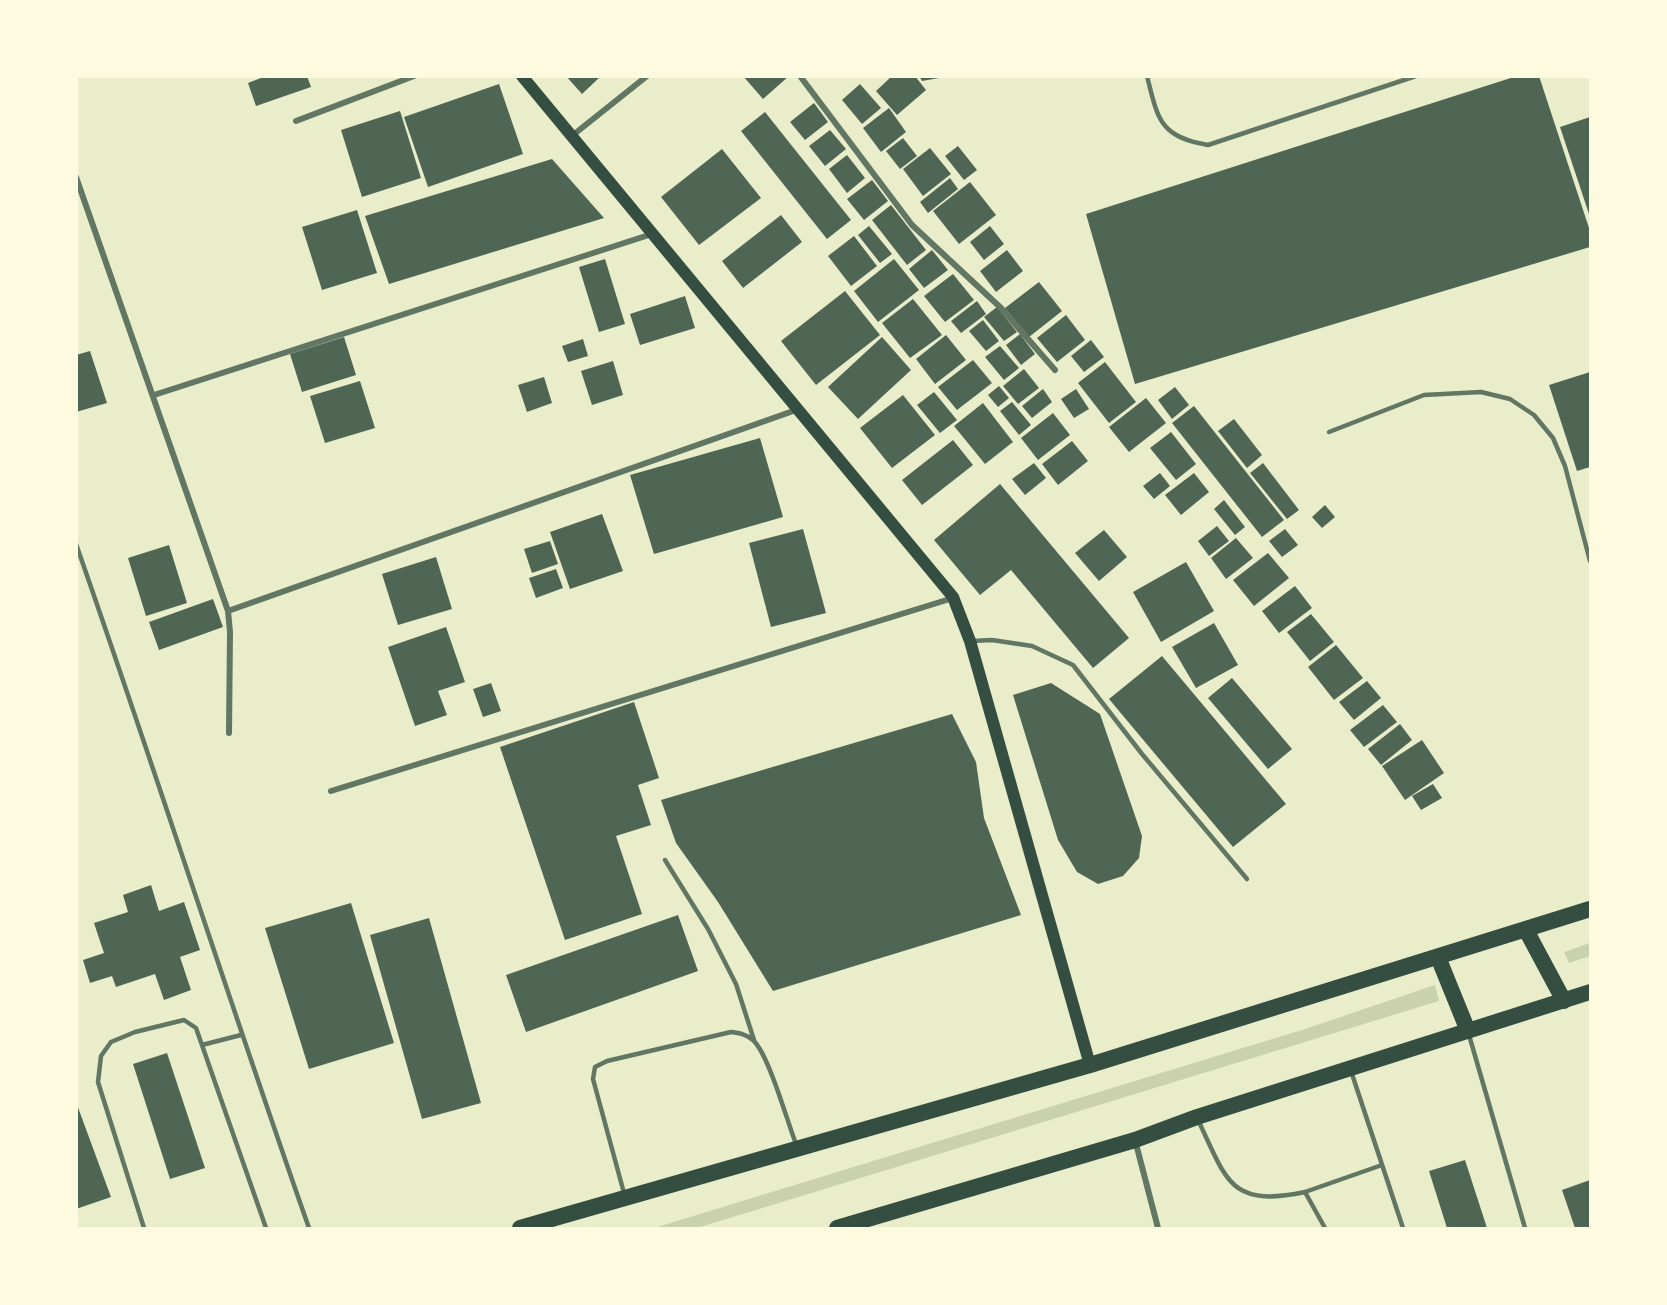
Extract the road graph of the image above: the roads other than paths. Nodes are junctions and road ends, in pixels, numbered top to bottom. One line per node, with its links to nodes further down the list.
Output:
1 (414, 76): 7 (street)
2 (522, 76): 8 (main road)
3 (647, 76): 8 (street)
4 (800, 76): 11 (street)
5 (1148, 76): 6 (lane)
6 (1416, 76)
7 (296, 121)
8 (573, 135): 10 (main road)
9 (76, 177): 12 (street)
10 (652, 233): 12 (street); 13 (main road)
11 (1055, 370)
12 (154, 395): 18 (street)
13 (796, 410): 17 (main road); 18 (street)
14 (1329, 432): 16 (lane)
15 (76, 544): 30 (lane)
16 (1590, 561)
17 (953, 597): 19 (main road); 21 (street)
18 (228, 611): 20 (street)
19 (970, 641): 23 (lane); 33 (main road)
20 (229, 733)
21 (331, 791)
22 (665, 860): 31 (lane)
23 (1246, 879)
24 (1590, 909): 25 (highway)
25 (1526, 930): 26 (highway); 28 (highway)
26 (1438, 957): 29 (highway); 33 (highway)
27 (1590, 992): 28 (highway)
28 (1564, 1001): 29 (highway)
29 (1468, 1031): 34 (highway); 49 (lane)
30 (241, 1035): 32 (lane); 43 (lane)
31 (755, 1042): 37 (lane); 40 (lane)
32 (202, 1045): 41 (lane); 42 (lane)
33 (1090, 1065): 37 (highway)
34 (1350, 1069): 35 (highway); 38 (lane)
35 (1197, 1117): 36 (highway); 39 (lane)
36 (1135, 1140): 45 (highway); 46 (street)
37 (798, 1149): 40 (highway)
38 (1382, 1165): 39 (lane); 48 (lane)
39 (1305, 1192): 47 (lane)
40 (626, 1199): 44 (highway)
41 (144, 1228)
42 (266, 1228)
43 (309, 1228)
44 (520, 1228)
45 (837, 1228)
46 (1158, 1228)
47 (1325, 1228)
48 (1403, 1228)
49 (1525, 1228)

